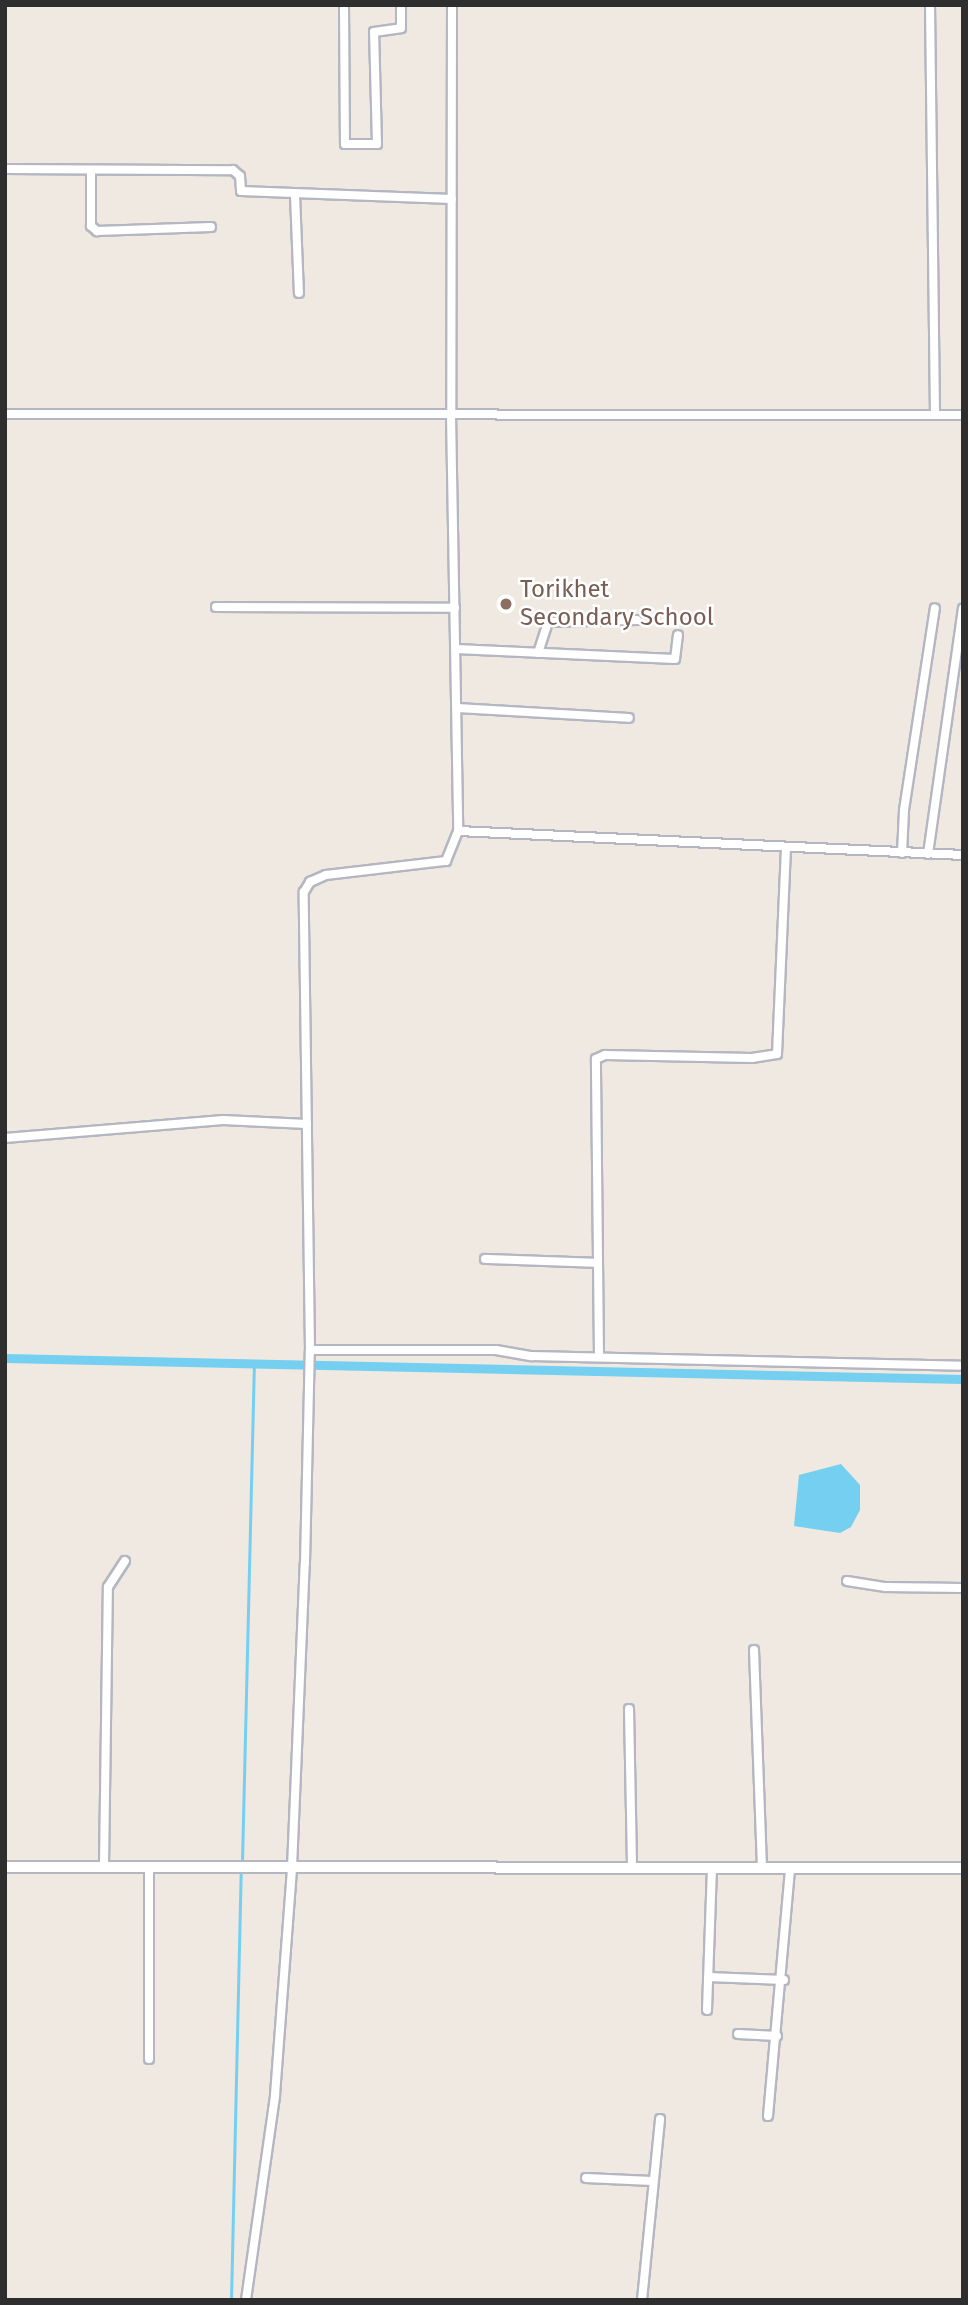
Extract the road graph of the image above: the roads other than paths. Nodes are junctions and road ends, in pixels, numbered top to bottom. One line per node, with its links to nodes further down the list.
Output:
1 (344, 5): 2 (street)
2 (401, 5)
3 (452, 5): 8 (street)
4 (930, 5): 13 (street)
5 (5, 169): 6 (street)
6 (91, 171): 7 (street); 9 (street)
7 (295, 195): 8 (street); 10 (street)
8 (452, 199): 12 (street)
9 (211, 227)
10 (299, 293)
11 (5, 414): 12 (street)
12 (452, 414): 13 (street); 16 (street)
13 (935, 414): 14 (street)
14 (963, 415)
15 (216, 607): 16 (street)
16 (455, 608): 21 (street)
17 (935, 608): 27 (street)
18 (963, 608): 28 (street)
19 (637, 620): 22 (street)
20 (678, 635): 22 (street)
21 (456, 649): 22 (street); 23 (street)
22 (538, 653)
23 (457, 708): 24 (street); 25 (street)
24 (629, 718)
25 (458, 831): 26 (street); 30 (street)
26 (786, 848): 27 (street); 33 (street)
27 (902, 853): 28 (street)
28 (928, 854): 29 (street)
29 (963, 855)
30 (307, 1124): 31 (street); 34 (street)
31 (5, 1138)
32 (485, 1259): 33 (street)
33 (597, 1263): 35 (street)
34 (310, 1354): 35 (street); 45 (street)
35 (599, 1356): 36 (street)
36 (963, 1366)
37 (125, 1561): 42 (street)
38 (847, 1581): 39 (street)
39 (963, 1588)
40 (754, 1650): 47 (street)
41 (629, 1709): 50 (street)
42 (104, 1866): 43 (street); 44 (street)
43 (149, 1866): 45 (street); 56 (street)
44 (5, 1867)
45 (292, 1868): 50 (street); 61 (street)
46 (712, 1868): 47 (street); 50 (street); 51 (street)
47 (762, 1868): 48 (street)
48 (790, 1868): 49 (street); 52 (street)
49 (963, 1868)
50 (632, 1869)
51 (708, 1977): 52 (street); 53 (street)
52 (783, 1980): 55 (street)
53 (707, 2010)
54 (738, 2034): 55 (street)
55 (777, 2036): 57 (street)
56 (149, 2059)
57 (768, 2116)
58 (660, 2119): 60 (street)
59 (586, 2178): 60 (street)
60 (652, 2181): 62 (street)
61 (246, 2300)
62 (642, 2300)

